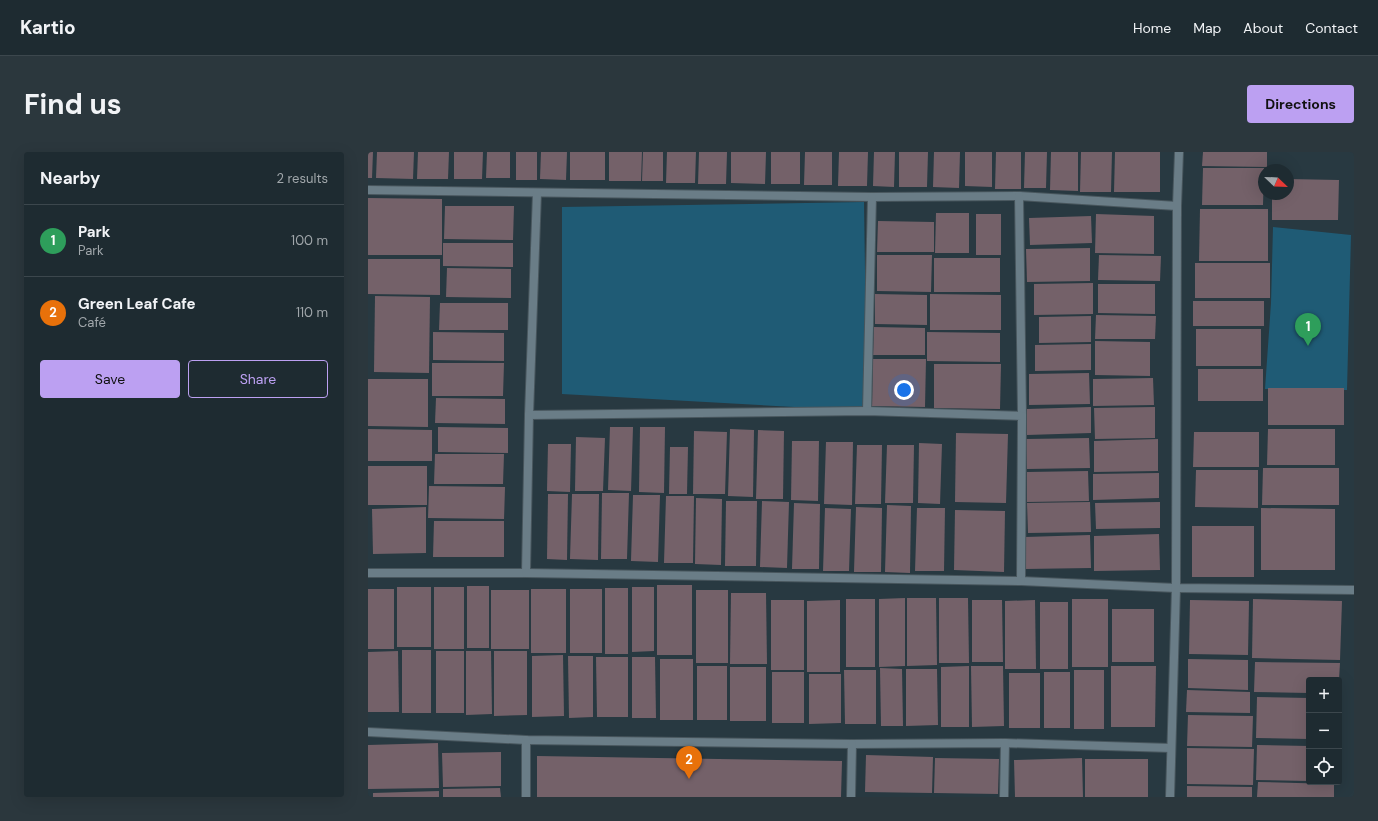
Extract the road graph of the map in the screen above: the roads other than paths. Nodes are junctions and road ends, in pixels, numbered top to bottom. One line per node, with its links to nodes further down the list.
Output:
1 (1179, 152): 6 (street)
2 (368, 190): 3 (street)
3 (537, 193): 5 (street); 8 (street)
4 (1019, 196): 5 (street); 6 (street); 9 (street)
5 (872, 197): 7 (street)
6 (1177, 206): 13 (street)
7 (867, 411): 8 (street); 9 (street)
8 (530, 415): 11 (street)
9 (1022, 416): 12 (street)
10 (368, 573): 11 (street)
11 (526, 573): 12 (street)
12 (1021, 581): 13 (street)
13 (1176, 588): 14 (street); 19 (street)
14 (1354, 590)
15 (368, 732): 16 (street)
16 (526, 740): 18 (street); 20 (street)
17 (1005, 743): 18 (street); 19 (street); 22 (street)
18 (852, 744): 21 (street)
19 (1171, 748): 23 (street)
20 (526, 797)
21 (851, 797)
22 (1004, 797)
23 (1170, 797)

